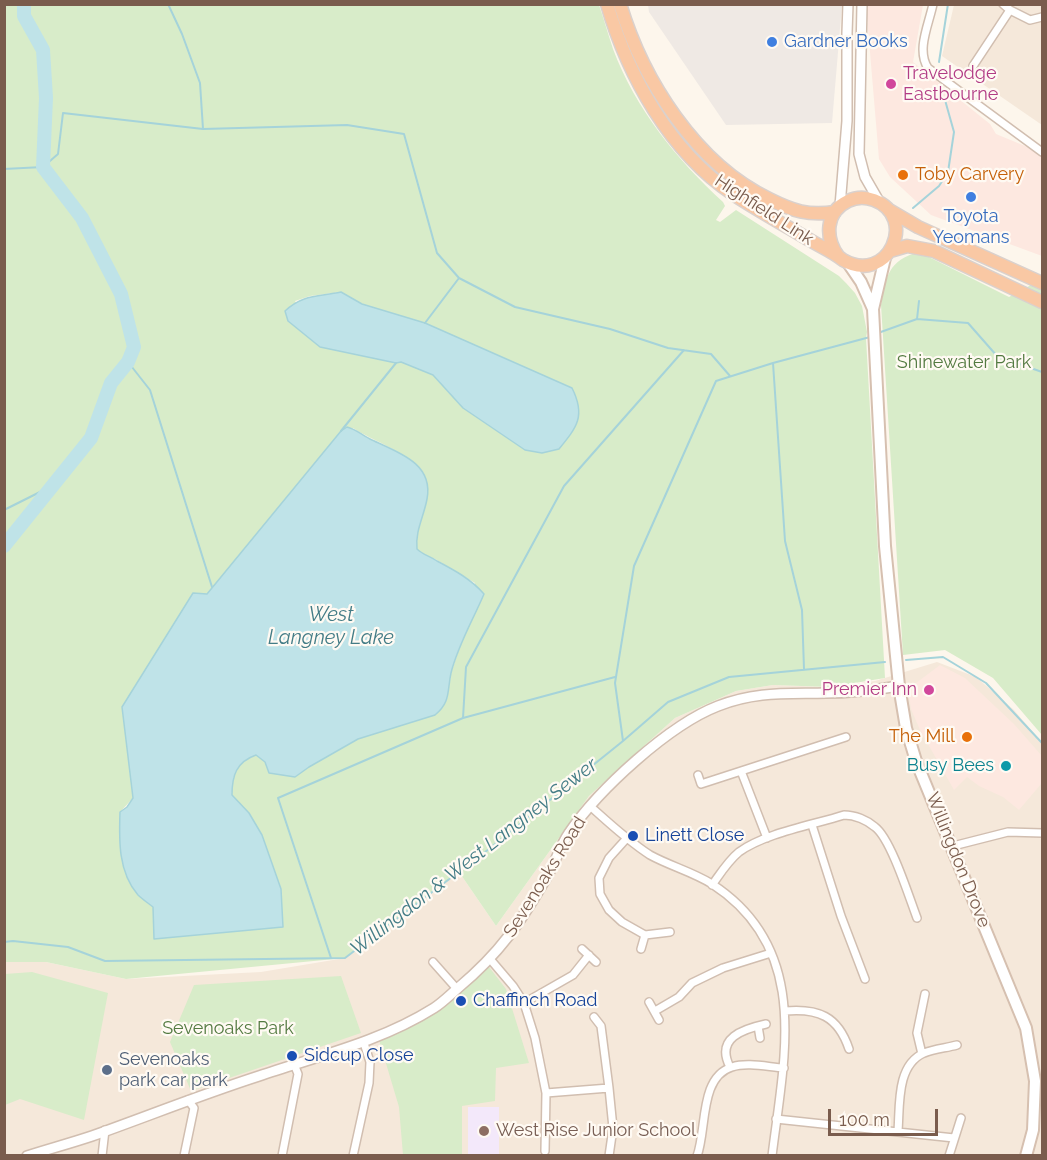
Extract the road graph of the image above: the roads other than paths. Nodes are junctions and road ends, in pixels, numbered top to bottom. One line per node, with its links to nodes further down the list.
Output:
1 (607, 4): 14 (highway, Highfield Link)
2 (620, 4): 12 (highway, Highfield Link)
3 (848, 4): 12 (street)
4 (862, 4): 11 (street)
5 (933, 4): 10 (street)
6 (1003, 4): 7 (street)
7 (1010, 10): 8 (street); 9 (street)
8 (1042, 16)
9 (973, 66)
10 (1042, 152)
11 (884, 206): 12 (highway); 13 (highway); 15 (highway)
12 (838, 209): 14 (highway)
13 (888, 254): 14 (highway); 16 (highway); 17 (main road, Willingdon Drove)
14 (843, 259): 17 (main road, Willingdon Drove)
15 (1042, 283)
16 (1042, 302)
17 (873, 309): 18 (main road, Willingdon Drove)
18 (899, 686): 22 (street, Sevenoaks Road); 27 (main road, Willingdon Drove)
19 (846, 737): 20 (street)
20 (741, 771): 21 (street); 26 (street)
21 (698, 775)
22 (590, 806): 25 (street); 36 (street, Sevenoaks Road)
23 (812, 825): 26 (street); 29 (street); 39 (street)
24 (1042, 834): 27 (street)
25 (627, 838): 28 (street); 31 (street)
26 (767, 838): 28 (street)
27 (953, 846): 78 (main road, Willingdon Drove)
28 (712, 885): 34 (street)
29 (917, 918)
30 (670, 932): 31 (street)
31 (645, 936): 33 (street)
32 (582, 949): 35 (street)
33 (641, 949)
34 (771, 953): 44 (street); 45 (street)
35 (589, 955): 38 (street); 43 (street)
36 (490, 959): 40 (street, Sevenoaks Road); 43 (street)
37 (433, 962): 40 (street)
38 (596, 962)
39 (865, 979)
40 (457, 989): 53 (street, Sevenoaks Road)
41 (925, 994): 56 (street)
42 (650, 1002): 44 (street)
43 (524, 1003): 61 (street)
44 (655, 1011): 47 (street)
45 (785, 1011): 55 (street); 59 (street)
46 (594, 1017): 50 (street)
47 (659, 1020)
48 (611, 1022): 50 (street)
49 (766, 1024): 51 (street)
50 (601, 1026): 60 (street)
51 (758, 1026): 52 (street); 58 (street)
52 (760, 1038)
53 (364, 1043): 57 (street, Sevenoaks Road); 73 (street)
54 (957, 1045): 56 (street)
55 (849, 1049)
56 (922, 1054): 66 (street)
57 (294, 1064): 62 (street, Sevenoaks Road); 72 (street)
58 (730, 1067): 59 (street); 75 (street)
59 (784, 1068): 64 (street)
60 (609, 1088): 61 (street); 74 (street)
61 (546, 1093): 68 (street)
62 (188, 1100): 65 (street, Sevenoaks Road); 71 (street)
63 (961, 1118): 67 (street)
64 (776, 1119): 66 (street); 76 (street)
65 (105, 1130): 69 (street, Sevenoaks Road); 70 (street)
66 (898, 1131): 67 (street)
67 (954, 1138): 77 (street)
68 (545, 1151)
69 (27, 1155)
70 (102, 1155)
71 (184, 1155)
72 (282, 1155)
73 (353, 1155)
74 (609, 1155)
75 (697, 1155)
76 (772, 1155)
77 (950, 1155)
78 (1026, 1155)

